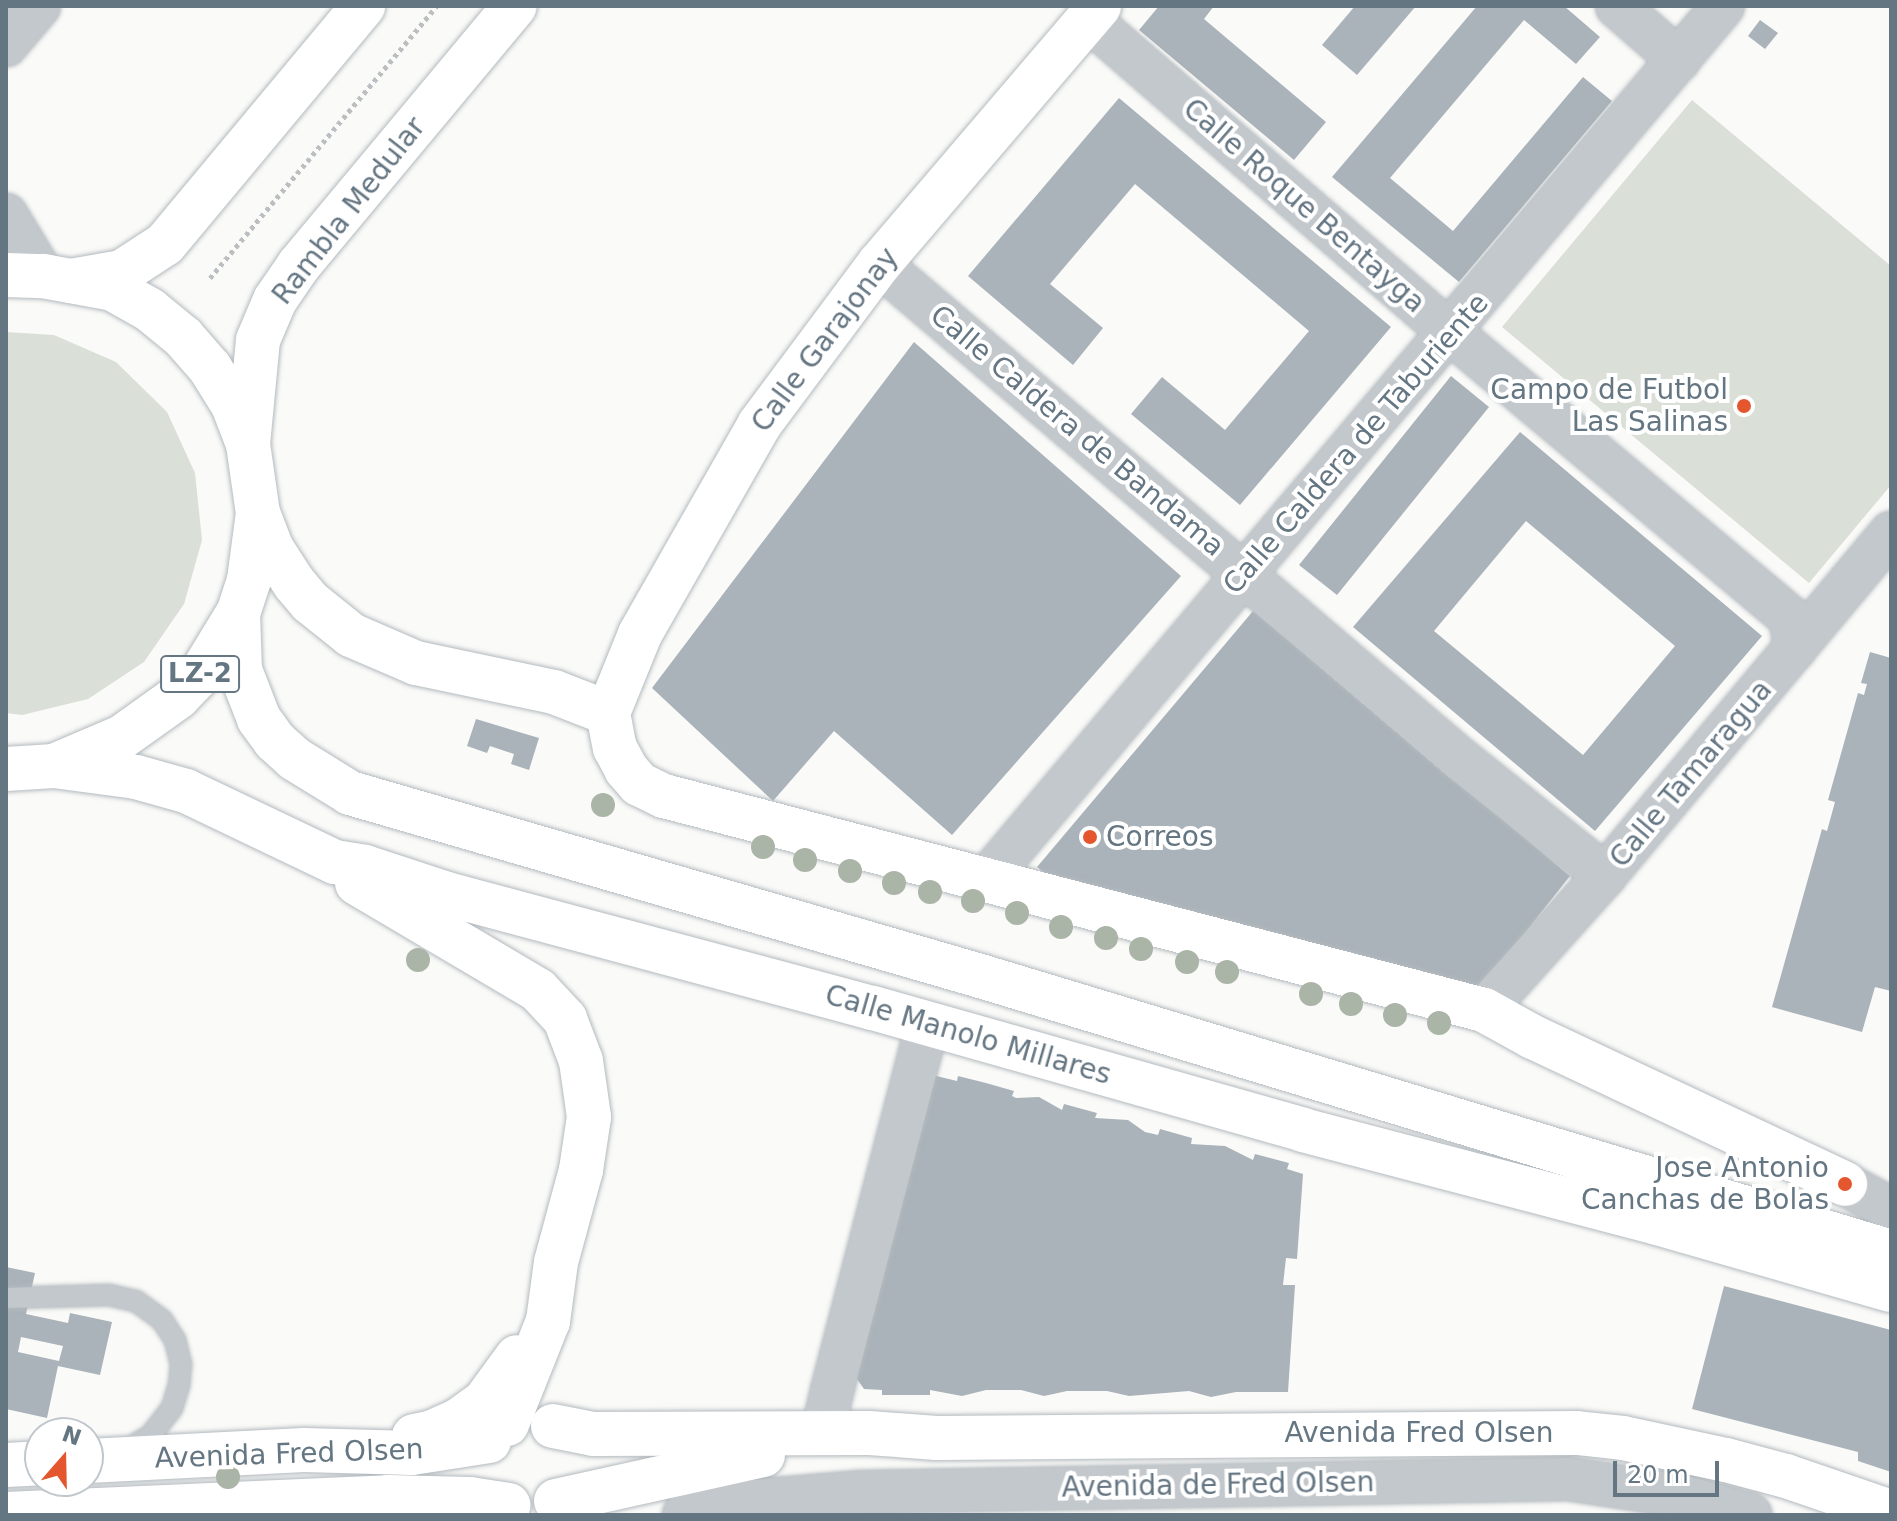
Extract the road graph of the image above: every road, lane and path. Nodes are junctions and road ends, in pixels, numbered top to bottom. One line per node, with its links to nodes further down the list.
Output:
1 (39, 6): 8 (street)
2 (363, 6): 12 (main road)
3 (437, 6): 13 (path)
4 (515, 6): 15 (main road, Rambla Medular)
5 (1617, 6): 9 (street)
6 (1723, 6): 9 (street, Calle Caldera de Taburiente)
7 (1094, 12): 11 (main road, Calle Garajonay); 14 (street, Calle Roque Bentayga)
8 (6, 45)
9 (1679, 60): 14 (street, Calle Caldera de Taburiente)
10 (6, 215): 12 (street)
11 (879, 264): 18 (street, Calle Caldera de Bandama); 21 (main road, Calle Garajonay)
12 (40, 277): 15 (main road, LZ-2)
13 (210, 278)
14 (1451, 333): 18 (street, Calle Caldera de Taburiente); 20 (street, Calle Roque Bentayga)
15 (248, 444): 16 (main road, LZ-2)
16 (258, 513): 19 (main road, LZ-2); 21 (main road)
17 (1891, 533): 20 (street, Calle Tamaragua)
18 (1245, 573): 25 (street, Calle Caldera de Bandama); 26 (street, Calle Caldera de Taburiente)
19 (238, 613): 22 (main road, LZ-2); 31 (main road, Calle Manolo Millares)
20 (1795, 649): 25 (street, Calle Tamaragua)
21 (608, 713): 26 (main road)
22 (54, 766): 23 (main road, LZ-2); 24 (main road, Calle Manolo Millares)
23 (6, 769)
24 (335, 862): 28 (main road, Calle Manolo Millares); 32 (main road)
25 (1605, 875): 27 (street, Calle Tamaragua)
26 (986, 880): 27 (main road)
27 (1484, 1010): 29 (main road)
28 (928, 1023): 33 (main road, Calle Manolo Millares); 37 (street)
29 (1845, 1184): 30 (street)
30 (1891, 1209)
31 (1891, 1252)
32 (556, 1262): 36 (main road); 39 (main road)
33 (1891, 1290)
34 (6, 1298): 40 (lane)
35 (553, 1426): 36 (main road); 37 (main road, Avenida Fred Olsen); 42 (main road)
36 (498, 1433): 39 (main road, Avenida Fred Olsen); 42 (main road)
37 (829, 1434): 38 (main road, Avenida Fred Olsen)
38 (937, 1438): 42 (main road, Avenida Fred Olsen); 43 (main road, Avenida Fred Olsen)
39 (304, 1450): 41 (main road, Avenida Fred Olsen)
40 (104, 1458)
41 (104, 1461)
42 (537, 1507): 44 (main road, Avenida Fred Olsen)
43 (1891, 1512)
44 (6, 1514)
45 (684, 1515): 46 (street, Avenida de Fred Olsen)
46 (1750, 1515)

